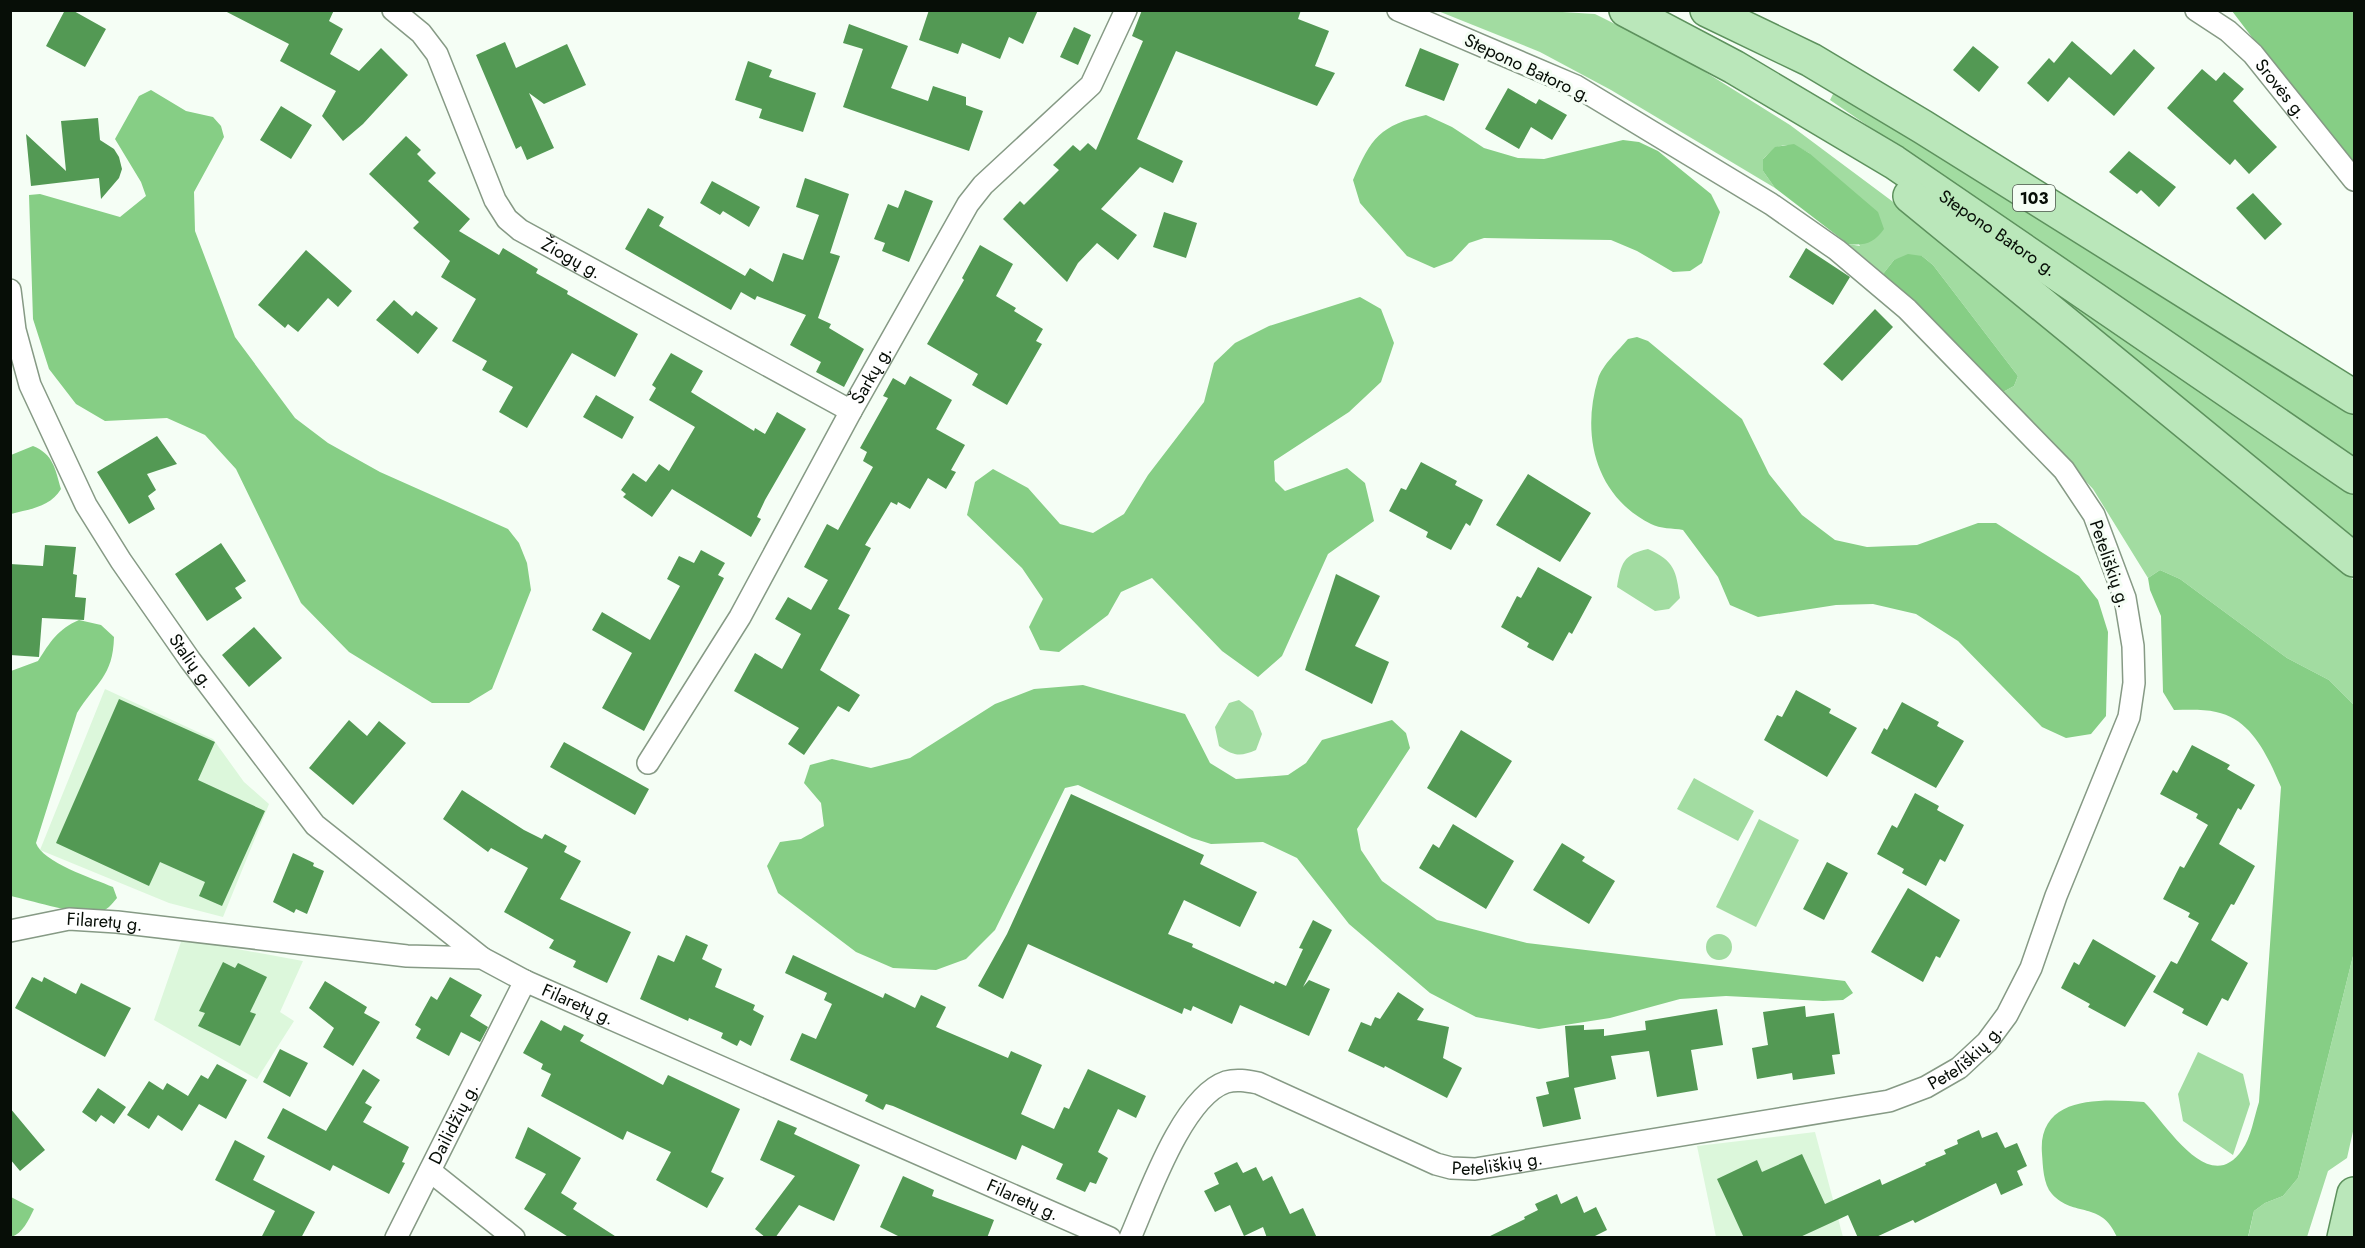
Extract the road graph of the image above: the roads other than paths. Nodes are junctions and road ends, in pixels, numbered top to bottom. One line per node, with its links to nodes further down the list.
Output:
1 (393, 10): 12 (street, Žiogų g.)
2 (1126, 10): 12 (street, Šarkų g.)
3 (1398, 10): 9 (street, Stepono Batoro g.)
4 (1626, 10): 7 (main road, Stepono Batoro g.)
5 (1707, 10): 11 (main road, 103)
6 (2196, 10): 8 (street, Srovės g.)
7 (1801, 107): 13 (main road, Stepono Batoro g.); 14 (main road)
8 (2355, 180)
9 (1837, 250): 24 (street, Peteliškių g.)
10 (10, 290): 17 (street, Stalių g.)
11 (2355, 397)
12 (851, 411): 15 (street, Šarkų g.)
13 (2355, 477)
14 (2355, 560)
15 (648, 763)
16 (10, 932): 17 (street, Filaretų g.)
17 (482, 958): 18 (street, Filaretų g.)
18 (525, 981): 19 (street, Dailidžių g.); 23 (street, Filaretų g.)
19 (430, 1171): 21 (street); 22 (street, Dailidžių g.)
20 (2355, 1194): 25 (main road)
21 (396, 1238)
22 (514, 1238)
23 (1110, 1238)
24 (1130, 1238)
25 (2343, 1238)

